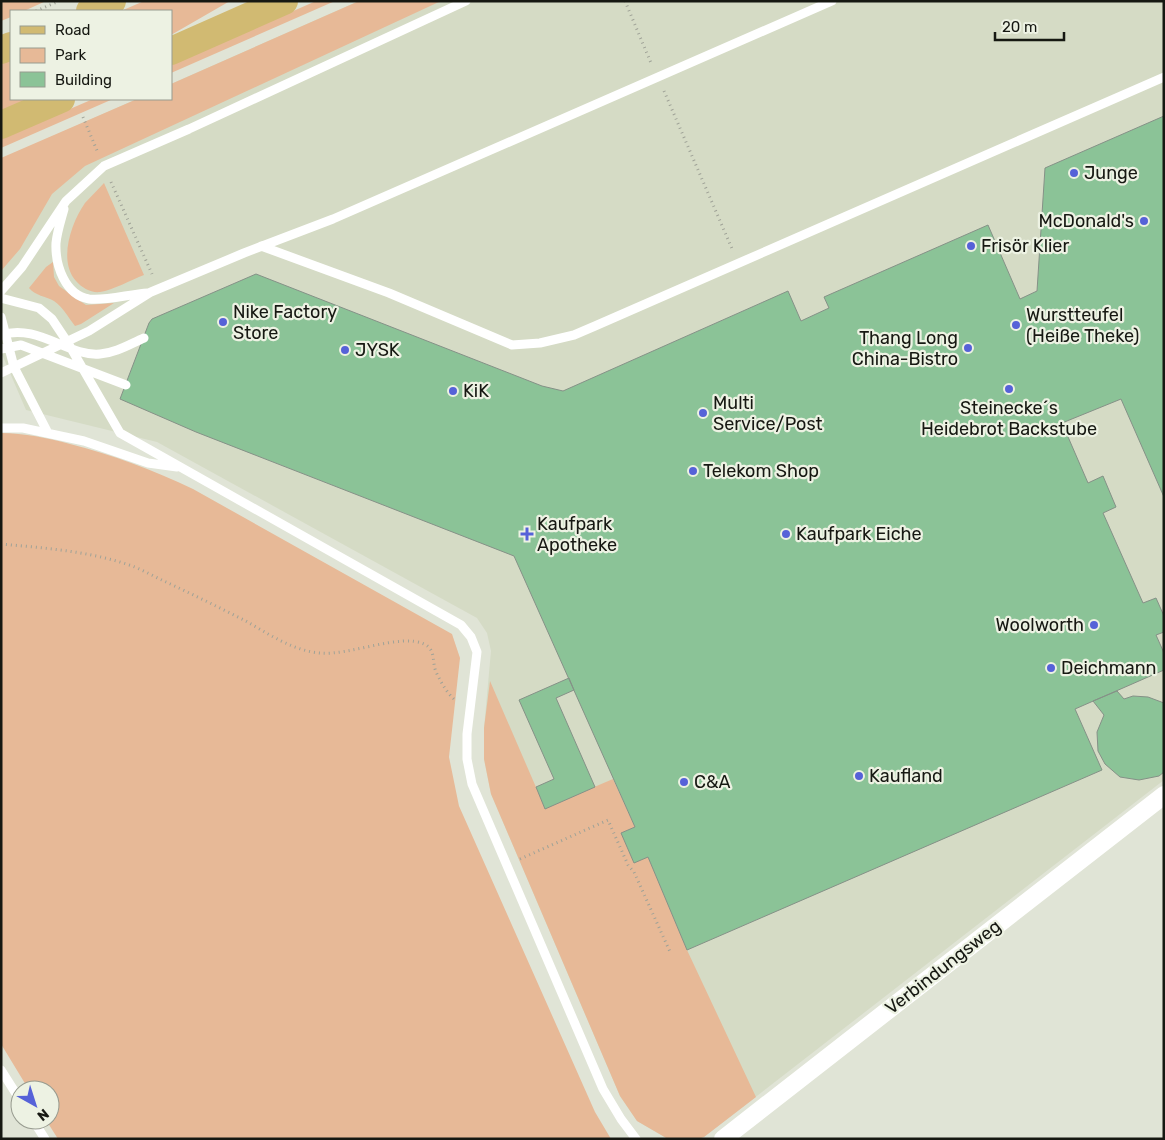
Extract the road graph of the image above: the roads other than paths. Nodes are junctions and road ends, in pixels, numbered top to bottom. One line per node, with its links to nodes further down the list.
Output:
1 (112, 1): 5 (main road)
2 (284, 1): 6 (main road)
3 (466, 1): 10 (lane)
4 (832, 1): 11 (lane)
5 (92, 10)
6 (172, 51)
7 (1164, 78): 11 (lane)
8 (59, 100): 9 (main road)
9 (1, 125)
10 (66, 201): 12 (lane); 13 (lane)
11 (261, 246): 13 (lane)
12 (1, 291)
13 (155, 291): 16 (lane)
14 (1, 298): 19 (lane)
15 (1, 316): 21 (lane)
16 (89, 332): 19 (lane); 23 (lane)
17 (1, 335): 18 (lane)
18 (144, 338)
19 (68, 343): 21 (lane); 23 (lane)
20 (1, 349): 24 (lane)
21 (14, 367): 22 (lane); 26 (lane)
22 (1, 373)
23 (86, 374): 27 (lane)
24 (126, 385)
25 (1, 428): 26 (lane)
26 (48, 433): 27 (lane)
27 (182, 468): 31 (lane)
28 (1164, 795): 32 (street, Verbindungsweg)
29 (1, 1070): 30 (lane)
30 (10, 1084)
31 (636, 1139)
32 (723, 1139)

